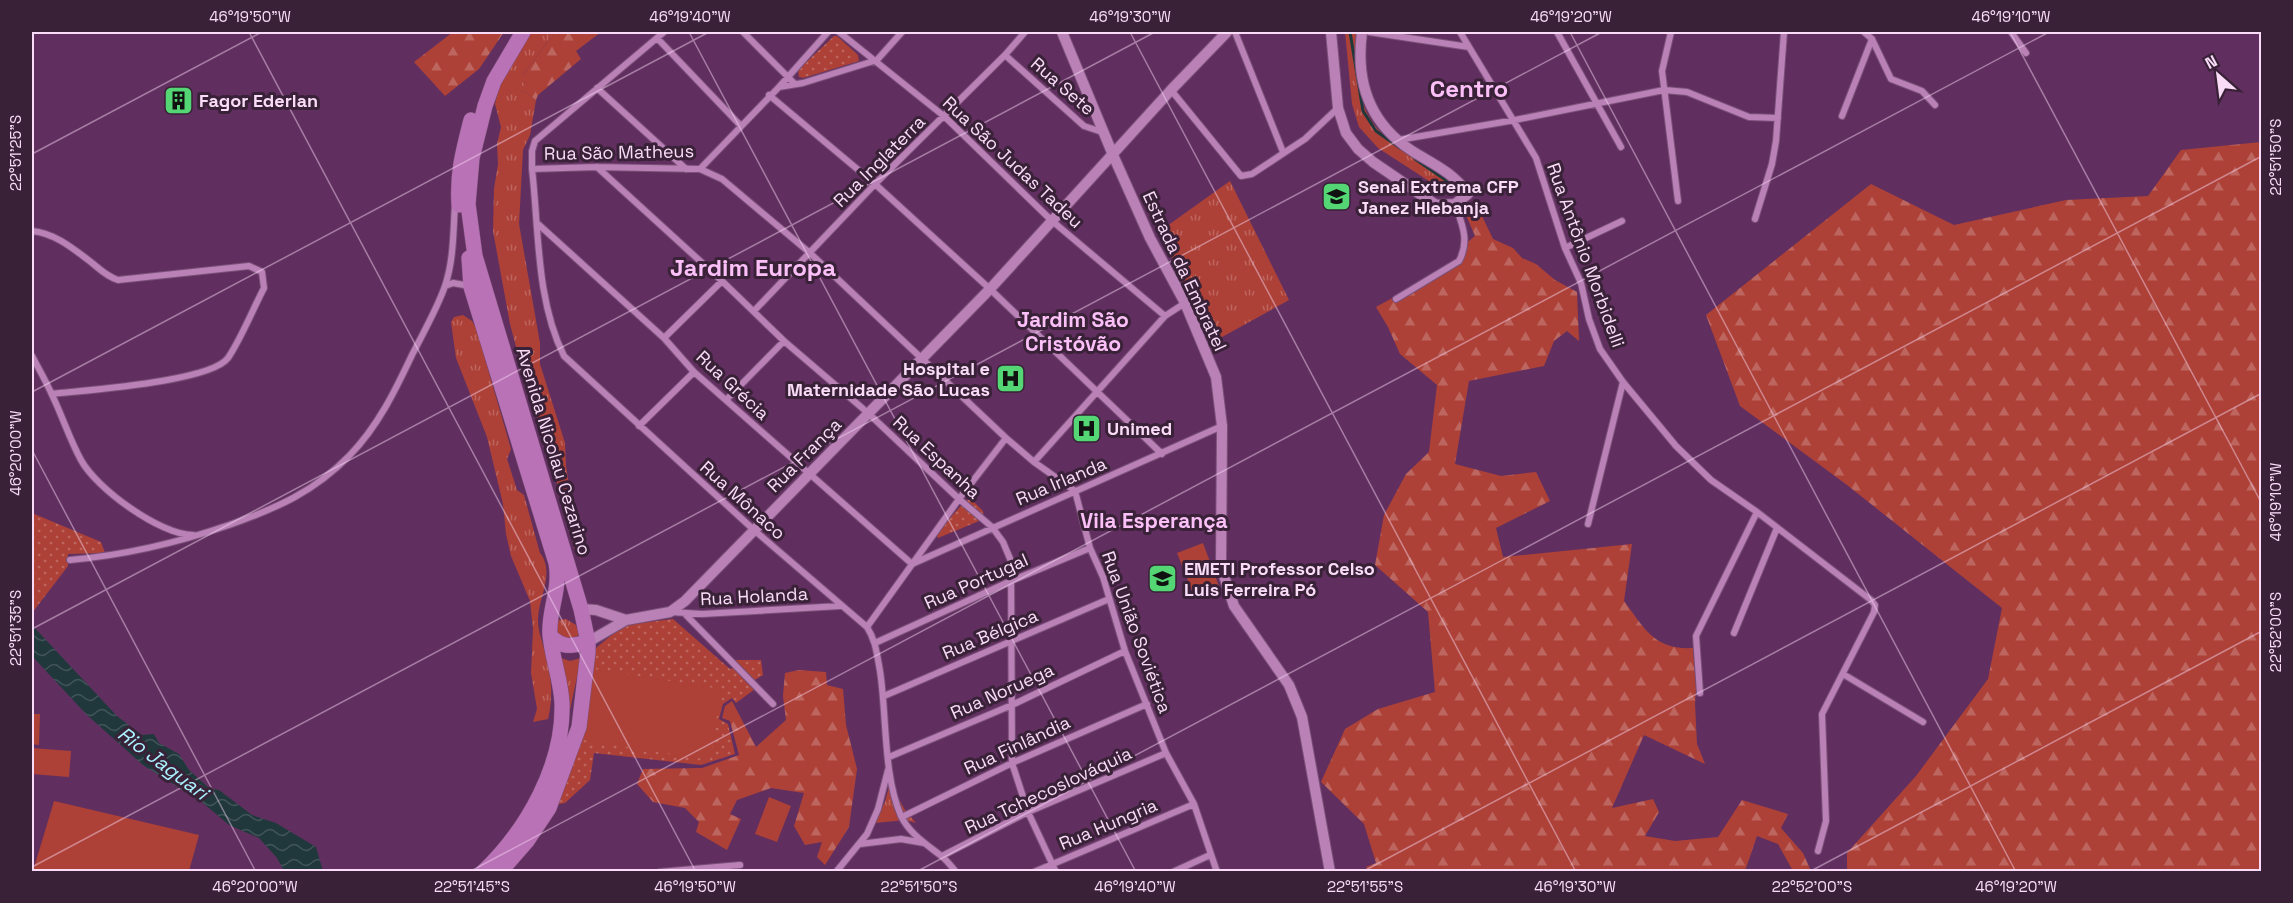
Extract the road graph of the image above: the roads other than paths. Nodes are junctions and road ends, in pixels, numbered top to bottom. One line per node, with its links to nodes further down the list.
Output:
1 (514, 32): 51 (main road, Avenida Nicolau Cezarino)
2 (523, 32): 100 (main road, Avenida Nicolau Cezarino)
3 (664, 32): 21 (street)
4 (743, 32): 27 (street)
5 (828, 32): 27 (street, Rua São Matheus)
6 (839, 32): 26 (street, Rua São Judas Tadeu)
7 (902, 32): 26 (street)
8 (1025, 32): 25 (street, Rua Inglaterra)
9 (1062, 32): 42 (street, Estrada da Embratel)
10 (1227, 32): 31 (street, Rua França)
11 (1234, 32): 45 (street)
12 (1331, 32): 36 (street)
13 (1362, 32): 43 (street)
14 (1370, 32): 23 (street)
15 (1460, 32): 23 (street, Rua Antônio Morbidelli)
16 (1557, 32): 34 (street)
17 (1671, 32): 32 (street)
18 (1784, 32): 39 (street)
19 (1864, 32): 22 (street)
20 (2011, 32): 24 (street)
21 (657, 38): 30 (street); 41 (street)
22 (1872, 39): 35 (street); 37 (street)
23 (1469, 47): 40 (street, Rua Antônio Morbidelli)
24 (2026, 53)
25 (1005, 55): 38 (street, Rua Inglaterra); 42 (street, Rua Sete)
26 (877, 60): 28 (street); 38 (street, Rua São Judas Tadeu)
27 (788, 76): 28 (street); 29 (street, Rua São Matheus)
28 (795, 84): 29 (street)
29 (779, 87): 33 (street, Rua São Matheus)
30 (597, 88): 48 (street, Rua Mônaco); 49 (street)
31 (1171, 90): 45 (street); 46 (street, Rua França)
32 (1664, 90): 34 (street); 39 (street); 53 (street)
33 (769, 95): 41 (street, Rua São Matheus); 52 (street)
34 (1597, 103): 40 (street); 44 (street)
35 (1935, 105)
36 (1338, 108): 45 (street); 54 (street)
37 (1842, 116)
38 (945, 117): 52 (street, Rua Inglaterra); 56 (street, Rua São Judas Tadeu)
39 (1778, 118): 55 (street)
40 (1515, 120): 43 (street); 60 (street, Rua Antônio Morbidelli)
41 (740, 125): 50 (street, Rua São Matheus)
42 (1105, 133): 46 (street, Estrada da Embratel)
43 (1397, 140): 54 (street)
44 (1621, 147)
45 (1283, 152)
46 (1113, 155): 56 (street, Rua França); 67 (street, Estrada da Embratel)
47 (596, 167): 48 (street, Rua São Matheus); 49 (street, Rua São Matheus); 62 (street, Rua Espanha)
48 (532, 169): 58 (street, Rua Mônaco)
49 (686, 169): 50 (street, Rua São Matheus)
50 (700, 169): 61 (street)
51 (458, 180): 63 (street); 64 (main road, Avenida Nicolau Cezarino)
52 (875, 184): 61 (street, Rua Inglaterra); 65 (street)
53 (1678, 201)
54 (1455, 204): 66 (street)
55 (1755, 219)
56 (1051, 220): 65 (street, Rua França); 69 (street, Rua São Judas Tadeu)
57 (1623, 221): 60 (street)
58 (538, 224): 70 (street, Rua Grécia); 80 (street, Rua Mônaco)
59 (32, 231): 77 (street)
60 (1565, 248): 75 (street, Rua Antônio Morbidelli)
61 (810, 253): 68 (street, Rua Inglaterra); 73 (street)
62 (722, 280): 68 (street, Rua Espanha); 70 (street)
63 (445, 286): 64 (street); 93 (street)
64 (471, 287): 102 (main road, Avenida Nicolau Cezarino)
65 (990, 289): 73 (street, Rua França); 76 (street)
66 (1396, 299)
67 (1185, 303): 69 (street); 81 (street, Estrada da Embratel)
68 (754, 311): 71 (street, Rua Espanha)
69 (1165, 316): 76 (street)
70 (664, 338): 74 (street, Rua Grécia)
71 (784, 341): 78 (street); 79 (street, Rua Espanha)
72 (32, 356): 77 (street)
73 (922, 357): 79 (street, Rua França); 82 (street)
74 (694, 372): 78 (street, Rua Grécia); 80 (street)
75 (1623, 382): 88 (street, Rua Antônio Morbidelli); 89 (street)
76 (1098, 393): 83 (street); 84 (street)
77 (52, 394): 93 (street)
78 (726, 400): 85 (street, Rua Grécia)
79 (868, 414): 85 (street, Rua França); 87 (street, Rua Espanha)
80 (639, 426): 92 (street, Rua Mônaco)
81 (1222, 426): 83 (street, Rua Irlanda); 145 (street, Estrada da Embratel)
82 (1006, 438): 84 (street); 87 (street)
83 (1162, 454): 86 (street, Rua Irlanda)
84 (1034, 462): 86 (street)
85 (808, 473): 92 (street, Rua França); 96 (street, Rua Grécia)
86 (1075, 491): 90 (street, Rua Irlanda); 94 (street, Rua União Soviética)
87 (959, 499): 90 (street, Rua Espanha); 96 (street)
88 (1757, 512): 91 (street, Rua Antônio Morbidelli); 113 (street)
89 (1588, 524)
90 (992, 527): 96 (street, Rua Irlanda); 97 (street, Rua Espanha)
91 (1777, 528): 106 (street); 112 (street, Rua Antônio Morbidelli)
92 (754, 530): 99 (street, Rua Mônaco); 101 (street, Rua França)
93 (199, 535): 95 (street)
94 (1090, 548): 97 (street, Rua Portugal); 98 (street, Rua União Soviética)
95 (70, 560)
96 (912, 564): 105 (street)
97 (1011, 581): 109 (street, Rua Espanha); 110 (street, Rua Portugal)
98 (1109, 599): 109 (street, Rua Bélgica); 111 (street, Rua União Soviética)
99 (840, 606): 103 (street, Rua Holanda); 105 (street, Rua Mônaco)
100 (581, 609): 102 (main road); 104 (street, Rua França); 108 (main road, Avenida Nicolau Cezarino)
101 (670, 612): 103 (street, Rua Holanda); 104 (street, Rua França)
102 (553, 613): 107 (main road, Avenida Nicolau Cezarino)
103 (686, 615): 115 (street)
104 (626, 620): 108 (street, Rua França)
105 (867, 627): 110 (street, Rua Mônaco)
106 (1734, 633)
107 (550, 636): 108 (main road); 135 (main road, Avenida Nicolau Cezarino)
108 (588, 642): 126 (main road, Avenida Nicolau Cezarino)
109 (1010, 642): 114 (street, Rua Bélgica); 117 (street, Rua Espanha)
110 (875, 643): 114 (street, Rua Mônaco)
111 (1125, 651): 116 (street, Rua União Soviética); 117 (street, Rua Noruega)
112 (1844, 674): 118 (street); 129 (street)
113 (1700, 693)
114 (884, 696): 120 (street, Rua Mônaco)
115 (774, 704)
116 (1147, 704): 119 (street, Rua União Soviética); 121 (street, Rua Finlândia)
117 (1012, 705): 120 (street, Rua Noruega); 121 (street, Rua Espanha)
118 (1923, 722)
119 (1166, 753): 123 (street, Rua União Soviética); 124 (street, Rua Tchecoslováquia)
120 (889, 757): 122 (street, Rua Mônaco)
121 (1012, 763): 124 (street, Rua Espanha); 125 (street, Rua Finlândia)
122 (888, 770): 125 (street, Rua Mônaco); 127 (street)
123 (1194, 804): 130 (street, Rua União Soviética); 132 (street, Rua Hungria)
124 (1029, 812): 131 (street, Rua Tchecoslováquia); 132 (street, Rua Espanha)
125 (902, 817): 128 (street, Rua Mônaco)
126 (527, 841): 136 (main road, Avenida Nicolau Cezarino); 137 (street)
127 (859, 844): 128 (street); 139 (street)
128 (925, 844): 131 (street, Rua Mônaco)
129 (1818, 851)
130 (1210, 855): 143 (street); 144 (street, Rua União Soviética)
131 (942, 856): 140 (street, Rua Mônaco)
132 (1052, 864): 141 (street, Rua Hungria); 142 (street, Rua Espanha)
133 (740, 865): 134 (street)
134 (697, 870): 138 (street)
135 (483, 872)
136 (500, 872)
137 (510, 872)
138 (660, 872)
139 (836, 872)
140 (956, 872)
141 (1034, 872)
142 (1056, 872)
143 (1173, 872)
144 (1217, 872)
145 (1330, 872)

